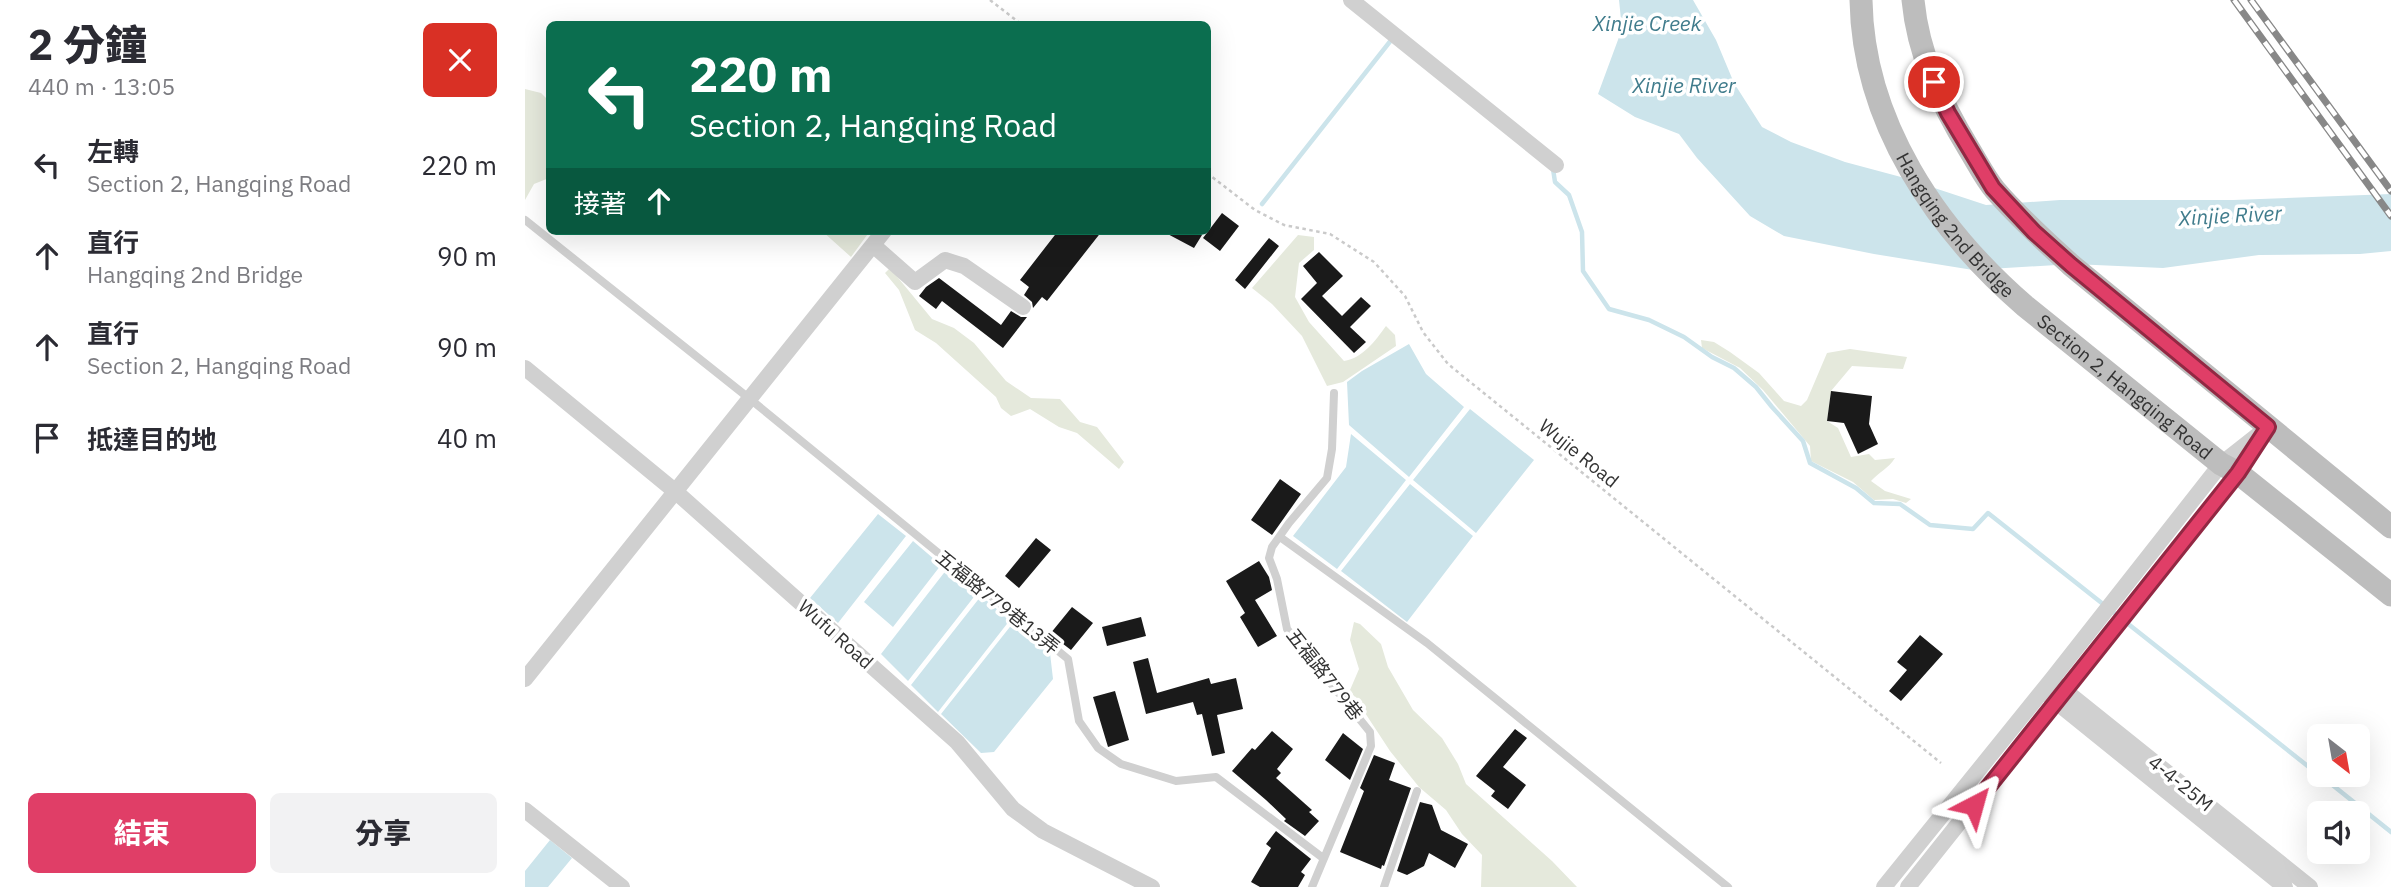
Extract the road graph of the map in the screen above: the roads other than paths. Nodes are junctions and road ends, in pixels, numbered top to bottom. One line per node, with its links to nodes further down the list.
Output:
1 (1351, 0): 4 (street)
2 (1861, 0): 8 (street, Hangqing 2nd Bridge)
3 (1913, 0): 13 (street)
4 (1556, 165)
5 (525, 220): 12 (lane, 五福路779巷13弄)
6 (881, 235): 7 (street)
7 (873, 245): 9 (street); 12 (street)
8 (2025, 306): 14 (street, Section 2, Hangqing Road)
9 (1023, 307)
10 (525, 368): 15 (street, Wufu Road)
11 (1334, 393): 17 (lane)
12 (750, 399): 15 (street); 24 (lane, 五福路779巷13弄)
13 (2268, 427): 14 (street); 16 (street)
14 (2230, 468): 18 (street, Section 2, Hangqing Road); 20 (street); 21 (street)
15 (677, 492): 19 (street); 26 (street, Wufu Road)
16 (2391, 527)
17 (1280, 537): 24 (lane, 五福路779巷); 29 (lane)
18 (2391, 594)
19 (525, 678)
20 (2047, 685): 21 (street, 4-4-25M); 30 (street)
21 (2061, 696): 31 (street); 32 (street, 4-4-25M); 33 (street, 4-4-25M)
22 (1417, 791): 28 (lane)
23 (525, 810): 25 (street)
24 (1324, 858): 27 (lane, 五福路779巷)
25 (622, 887)
26 (1152, 887)
27 (1312, 887)
28 (1384, 887)
29 (1728, 887)
30 (1884, 887)
31 (1908, 887)
32 (2285, 887)
33 (2310, 887)

